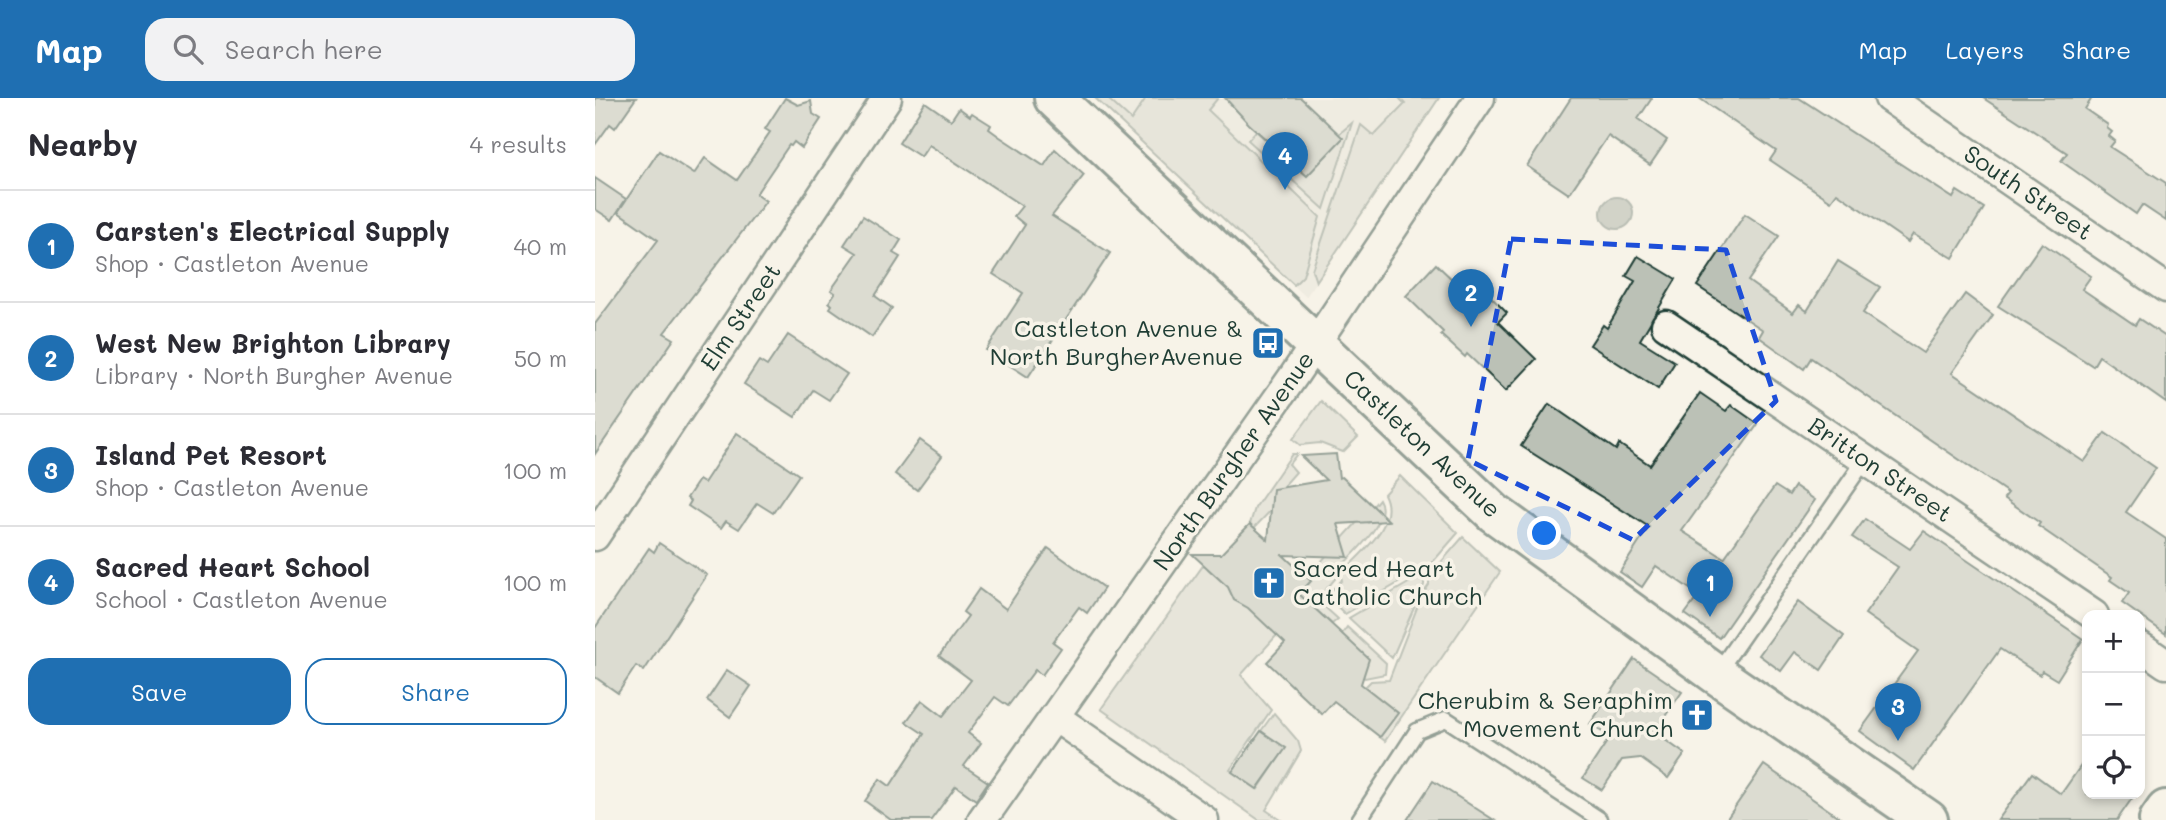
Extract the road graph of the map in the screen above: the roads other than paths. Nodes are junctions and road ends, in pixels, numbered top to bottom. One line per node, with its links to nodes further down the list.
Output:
1 (887, 98): 9 (street, Elm Street)
2 (1054, 98): 7 (street, Castleton Avenue)
3 (1480, 98): 7 (street, North Burgher Avenue)
4 (1889, 98): 5 (street, South Street)
5 (2166, 288)
6 (1666, 325): 8 (street, Britton Street)
7 (1315, 346): 13 (street, Castleton Avenue); 14 (street, North Burgher Avenue)
8 (1865, 460): 10 (street, Britton Street); 13 (lane)
9 (595, 536)
10 (2087, 610)
11 (2145, 649): 12 (street)
12 (2166, 664)
13 (1716, 674): 20 (street, Castleton Avenue)
14 (1055, 717): 17 (street, North Burgher Avenue); 18 (street)
15 (2166, 810): 21 (street)
16 (1599, 819): 19 (lane)
17 (982, 820)
18 (1204, 820)
19 (1359, 820)
20 (1928, 820)
21 (2159, 820)

